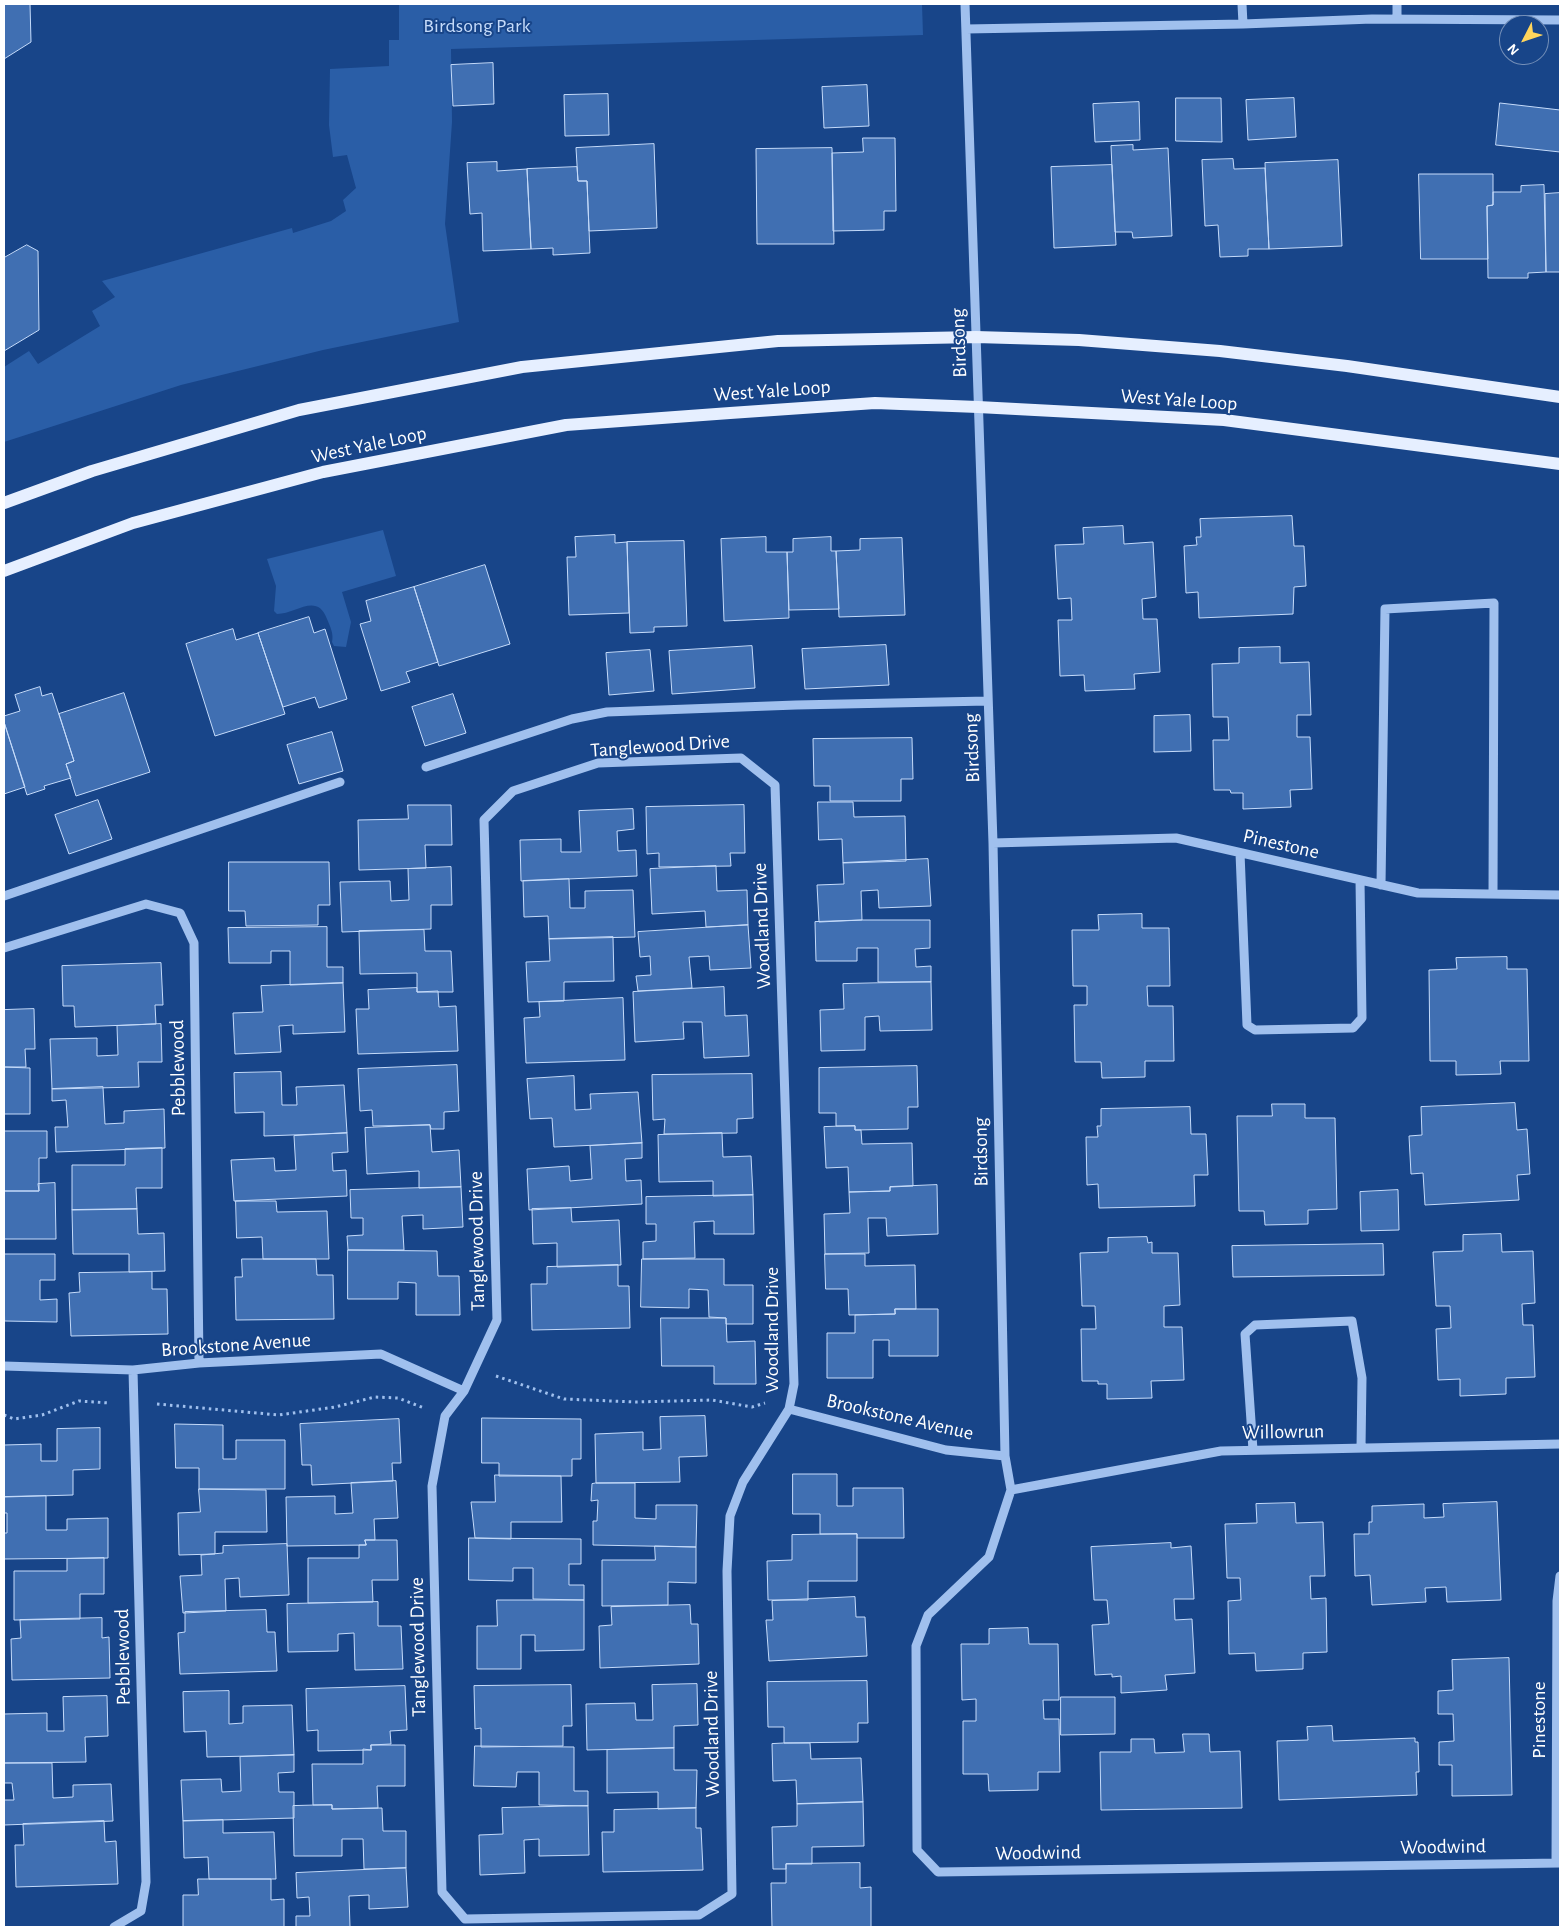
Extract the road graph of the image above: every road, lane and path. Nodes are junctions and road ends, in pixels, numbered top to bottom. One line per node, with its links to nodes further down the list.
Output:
1 (965, 4): 7 (street, Birdsong)
2 (1242, 4): 6 (street)
3 (1397, 4): 4 (street)
4 (1397, 19): 5 (street); 6 (street)
5 (1560, 20)
6 (1243, 24): 7 (street)
7 (966, 29): 8 (street, Birdsong)
8 (976, 337): 9 (main road); 10 (street, Birdsong); 12 (main road)
9 (1560, 397)
10 (978, 407): 11 (main road, West Yale Loop); 13 (main road, West Yale Loop); 14 (street, Birdsong)
11 (1560, 464)
12 (4, 503)
13 (4, 571)
14 (988, 701): 16 (street); 18 (street, Birdsong)
15 (741, 758): 28 (street, Tanglewood Drive); 32 (street, Woodland Drive)
16 (426, 767)
17 (340, 782): 24 (street)
18 (992, 843): 19 (street, Pinestone); 38 (street, Birdsong)
19 (1240, 853): 20 (street, Pinestone); 20 (street)
20 (1360, 880): 21 (street, Pinestone)
21 (1381, 885): 22 (street, Pinestone); 22 (street)
22 (1493, 894): 23 (street, Pinestone)
23 (1560, 895)
24 (4, 896)
25 (4, 948): 26 (street, Pebblewood)
26 (199, 1363): 29 (street, Brookstone Avenue); 30 (street, Brookstone Avenue)
27 (4, 1366): 29 (street, Brookstone Avenue)
28 (476, 1366): 30 (street, Tanglewood Drive); 32 (path)
29 (133, 1370): 31 (street, Pebblewood)
30 (464, 1391): 34 (street, Tanglewood Drive)
31 (134, 1403): 33 (path); 34 (path); 43 (street, Pebblewood)
32 (789, 1409): 38 (street, Brookstone Avenue); 42 (street, Woodland Drive)
33 (4, 1415)
34 (445, 1416): 42 (street, Tanglewood Drive)
35 (1560, 1444): 36 (street, Willowrun)
36 (1361, 1448): 37 (street, Willowrun); 37 (street)
37 (1253, 1450): 39 (street, Willowrun)
38 (1005, 1456): 39 (street, Birdsong)
39 (1010, 1490): 41 (street, Woodwind)
40 (1560, 1576): 41 (street, Pinestone)
41 (1558, 1863)
42 (699, 1915)
43 (114, 1927)

